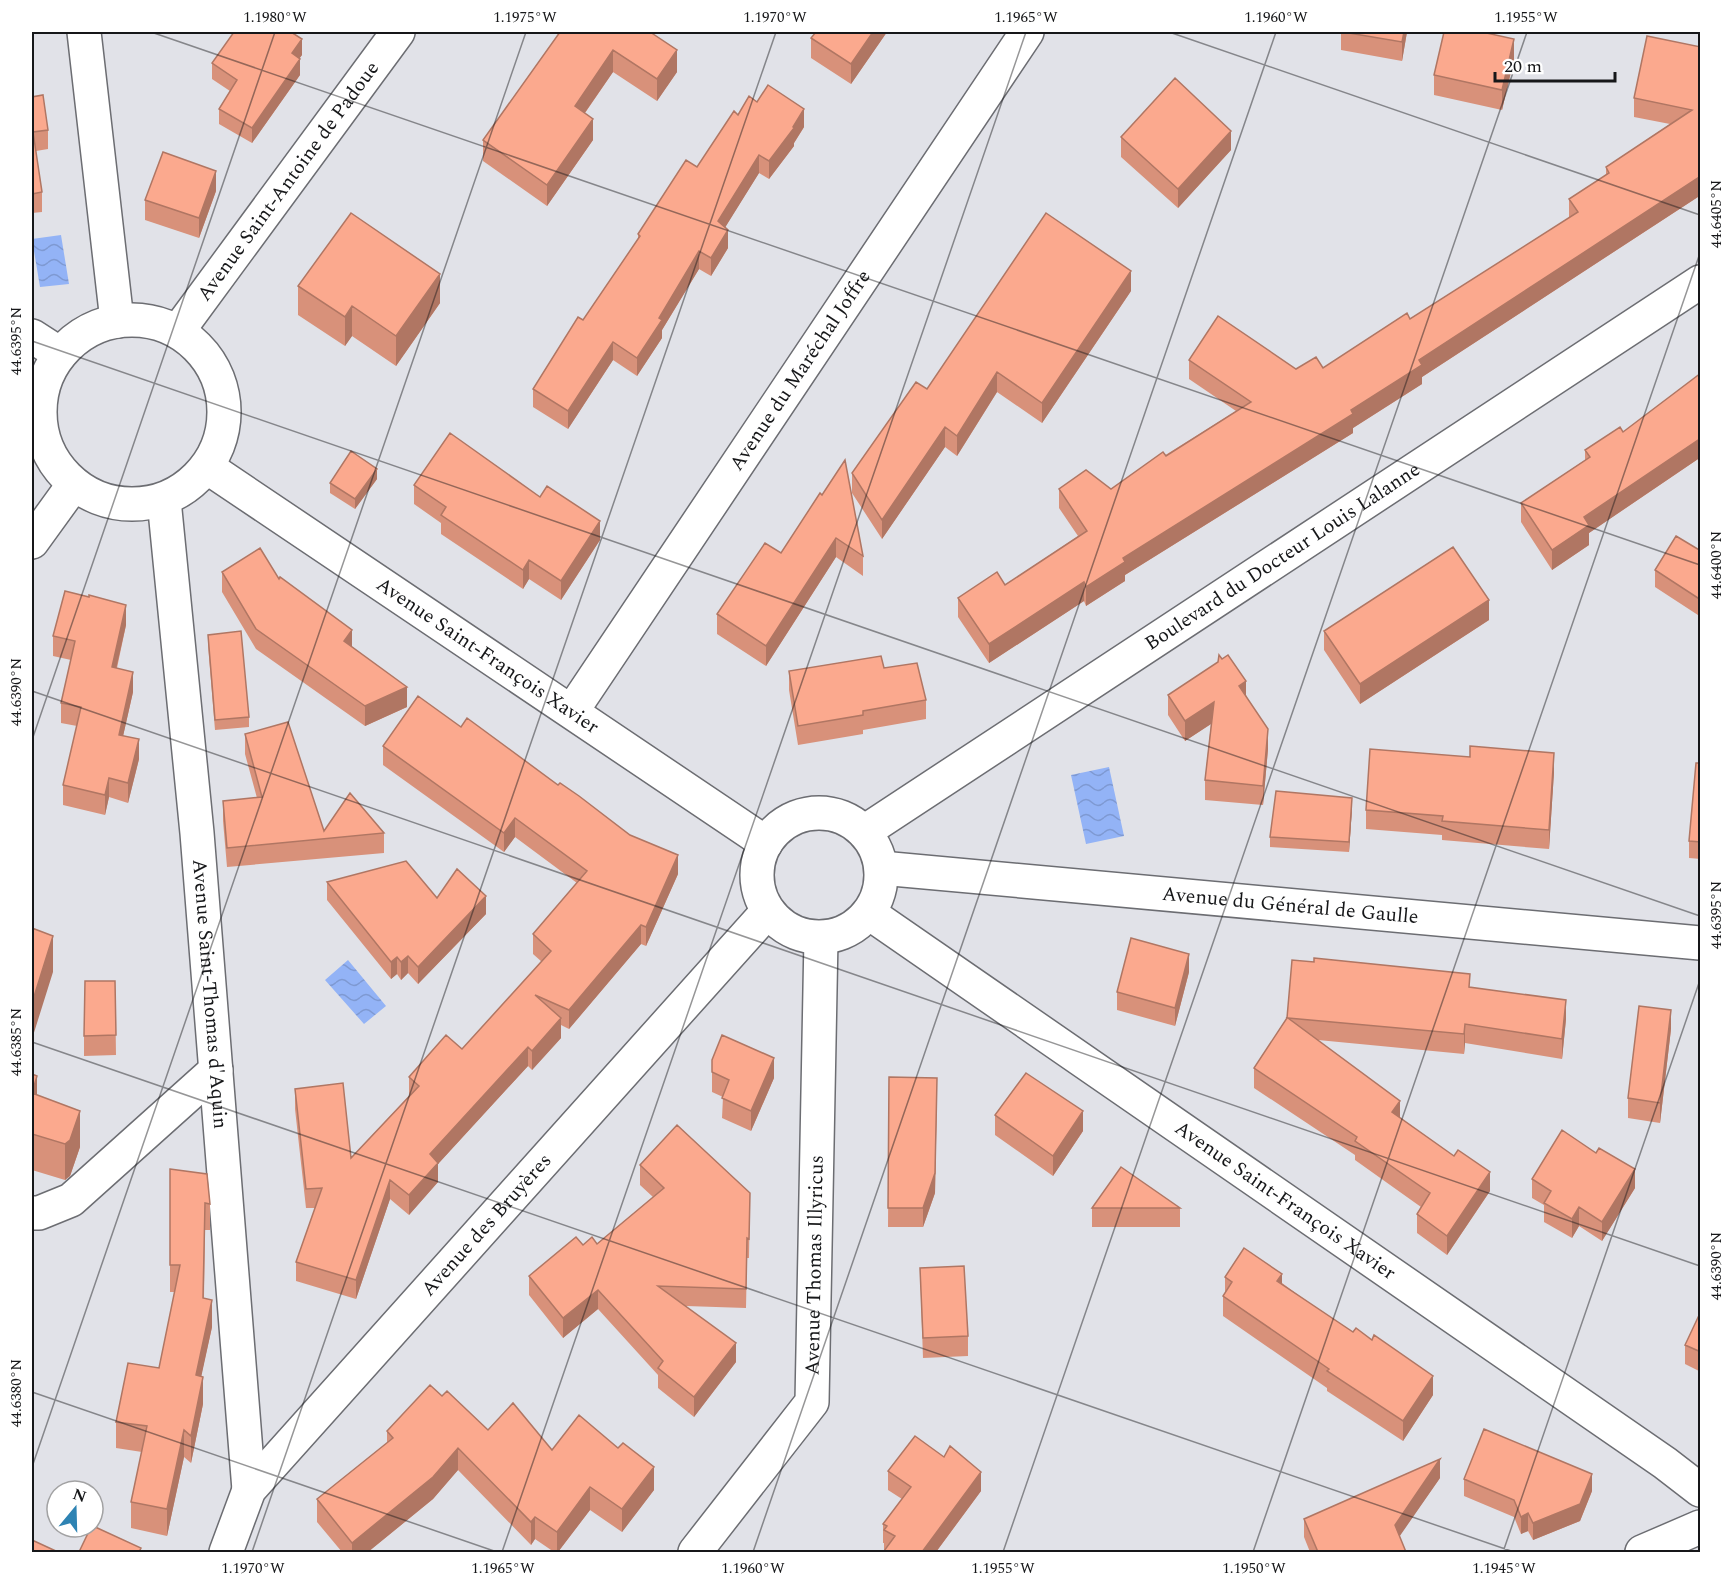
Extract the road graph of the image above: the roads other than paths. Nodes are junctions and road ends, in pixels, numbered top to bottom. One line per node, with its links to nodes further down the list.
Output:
1 (84, 32): 5 (street)
2 (398, 32): 6 (street, Avenue Saint-Antoine de Padoue)
3 (1027, 32): 13 (street, Avenue du Maréchal Joffre)
4 (1701, 282): 14 (street, Boulevard du Docteur Louis Lalanne)
5 (117, 321): 6 (street); 8 (street)
6 (178, 331): 9 (street)
7 (32, 336): 8 (street)
8 (60, 354): 10 (street)
9 (207, 467): 11 (street); 13 (street, Avenue Saint-François Xavier)
10 (74, 484): 11 (street); 12 (street)
11 (164, 500): 21 (street, Avenue Saint-Thomas d'Aquin)
12 (32, 542)
13 (572, 711): 15 (street, Avenue Saint-François Xavier)
14 (864, 832): 15 (street); 16 (street)
15 (766, 843): 17 (street)
16 (881, 868): 18 (street); 20 (street, Avenue du Général de Gaulle)
17 (768, 911): 19 (street); 23 (street, Avenue des Bruyères)
18 (869, 913): 19 (street); 24 (street, Avenue Saint-François Xavier)
19 (821, 938): 27 (street, Avenue Thomas Illyricus)
20 (1701, 943)
21 (216, 1070): 22 (street); 23 (street, Avenue Saint-Thomas d'Aquin)
22 (32, 1213)
23 (249, 1490): 26 (street, Avenue des Bruyères)
24 (1701, 1490)
25 (1701, 1527): 28 (street)
26 (226, 1552)
27 (694, 1552)
28 (1642, 1552)

